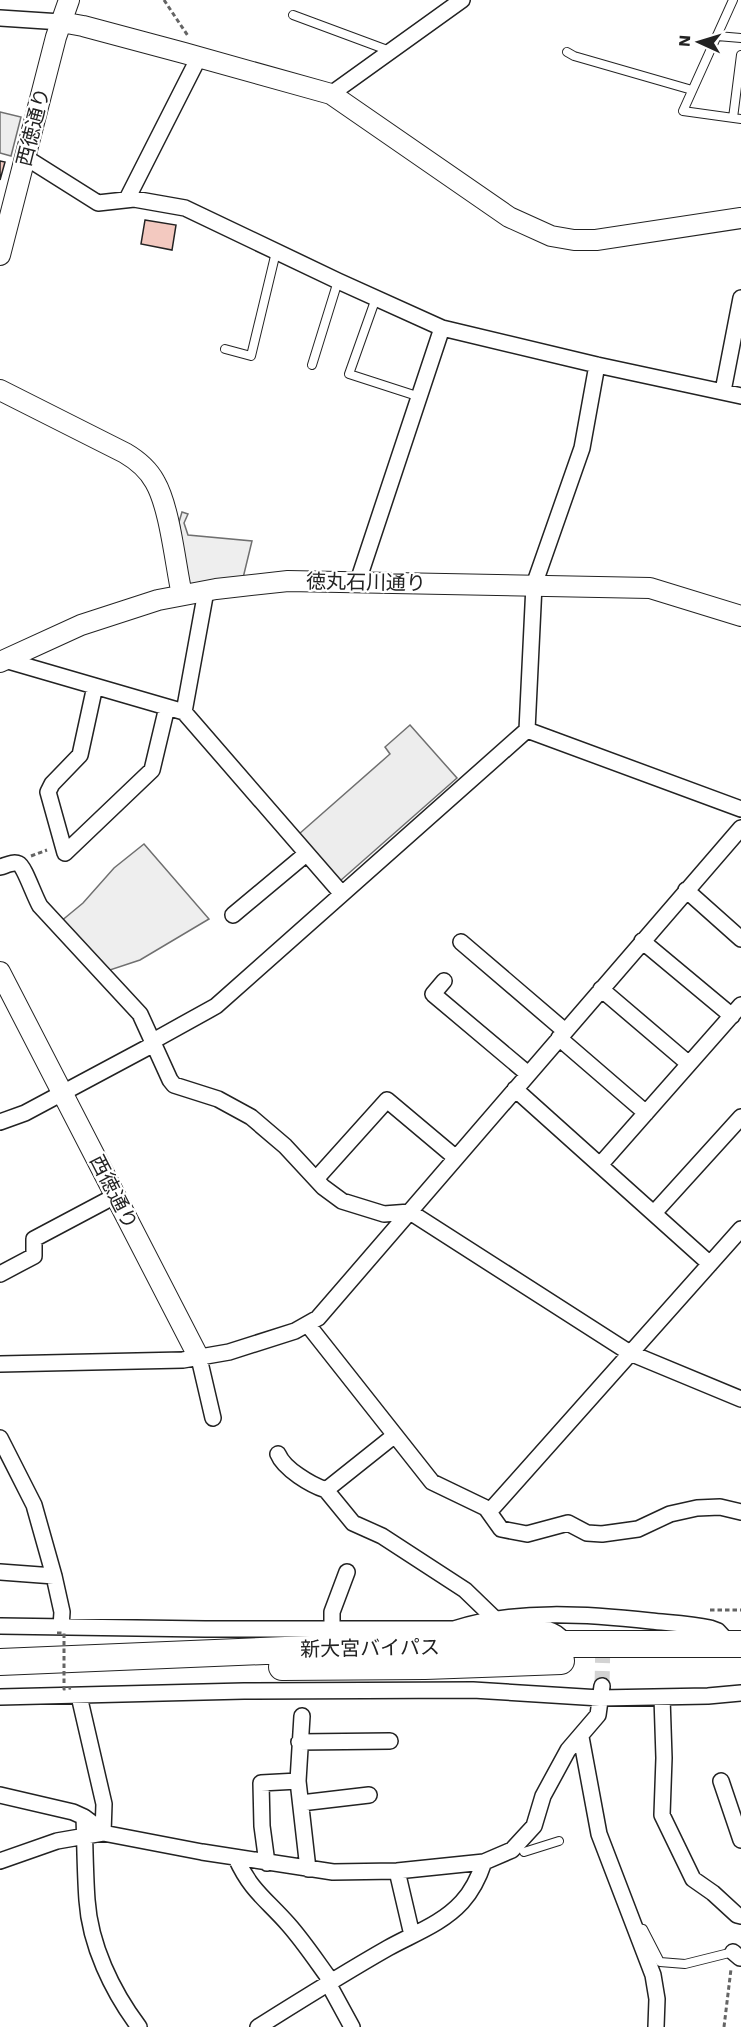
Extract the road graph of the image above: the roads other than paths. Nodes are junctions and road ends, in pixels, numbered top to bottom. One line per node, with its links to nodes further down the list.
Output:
1 (69, 0): 6 (street, 西徳通り)
2 (462, 0): 9 (street)
3 (731, 1): 7 (lane)
4 (293, 15): 9 (lane)
5 (0, 18): 6 (street)
6 (62, 22): 11 (street); 16 (street, 西徳通り)
7 (717, 36): 8 (lane); 13 (lane)
8 (741, 38)
9 (391, 51): 14 (street)
10 (567, 52): 13 (lane)
11 (192, 55): 14 (street); 17 (street)
12 (741, 55): 15 (lane)
13 (692, 90): 15 (lane)
14 (331, 94): 18 (street)
15 (737, 118)
16 (25, 157): 17 (street); 20 (street, 西徳通り)
17 (127, 199): 19 (street)
18 (741, 218)
19 (276, 252): 21 (street); 25 (lane)
20 (0, 255)
21 (338, 281): 22 (street); 26 (lane)
22 (376, 298): 24 (street); 31 (lane)
23 (741, 298): 29 (street)
24 (442, 328): 27 (street); 31 (street)
25 (225, 349)
26 (312, 365)
27 (597, 365): 29 (street); 33 (street)
28 (0, 390): 35 (street)
29 (723, 391): 30 (street)
30 (741, 396)
31 (420, 397): 32 (street)
32 (358, 581): 33 (street, 徳丸石川通り); 34 (street, 徳丸石川通り)
33 (534, 585): 36 (street, 徳丸石川通り); 41 (street)
34 (206, 591): 35 (street, 徳丸石川通り); 40 (street)
35 (182, 595): 37 (street, 徳丸石川通り)
36 (741, 616)
37 (3, 661): 38 (street)
38 (95, 686): 39 (street); 39 (street)
39 (167, 707): 40 (street)
40 (184, 712): 44 (street)
41 (527, 730): 42 (street); 47 (street)
42 (741, 809)
43 (741, 828): 46 (street)
44 (306, 854): 47 (street); 48 (street)
45 (0, 867): 57 (street)
46 (686, 890): 49 (street); 50 (street)
47 (342, 894): 57 (street)
48 (233, 915)
49 (741, 939)
50 (642, 941): 54 (street); 55 (street)
51 (461, 942): 56 (street)
52 (0, 972): 61 (street, 西徳通り)
53 (444, 981): 59 (street)
54 (601, 989): 56 (street); 58 (street)
55 (736, 1010): 58 (street)
56 (562, 1035): 59 (street); 62 (street)
57 (153, 1042): 61 (street); 67 (street)
58 (689, 1064): 62 (street)
59 (528, 1074): 60 (street)
60 (515, 1089): 65 (street); 66 (street)
61 (62, 1093): 64 (street); 68 (street, 西徳通り)
62 (646, 1113): 66 (street)
63 (741, 1117): 70 (street)
64 (0, 1122)
65 (456, 1158): 67 (street); 69 (street)
66 (600, 1165): 70 (street)
67 (316, 1179): 69 (street)
68 (115, 1196): 73 (street); 76 (street, 西徳通り)
69 (410, 1212): 74 (street); 75 (street)
70 (654, 1213): 72 (street)
71 (741, 1229): 72 (street)
72 (710, 1264): 75 (street)
73 (0, 1274)
74 (308, 1324): 76 (street); 80 (street)
75 (630, 1353): 78 (street); 84 (street)
76 (199, 1358): 77 (street); 79 (street, 西徳通り)
77 (0, 1364)
78 (741, 1399)
79 (213, 1418)
80 (395, 1435): 83 (street); 84 (street)
81 (0, 1438): 88 (street)
82 (278, 1454): 83 (street)
83 (326, 1490): 90 (street)
84 (489, 1512): 85 (street)
85 (741, 1512)
86 (0, 1572): 88 (street)
87 (347, 1572): 92 (street)
88 (54, 1576): 94 (street)
89 (599, 1616): 90 (street); 95 (street); 97 (street)
90 (495, 1619): 93 (street)
91 (0, 1626): 94 (street)
92 (332, 1628): 93 (street); 94 (street)
93 (454, 1629): 96 (street)
94 (59, 1630)
95 (603, 1633)
96 (566, 1644): 97 (highway, 新大宮バイパス); 98 (highway, 新大宮バイパス)
97 (738, 1649): 99 (highway, 新大宮バイパス)
98 (0, 1662)
99 (0, 1677)
100 (75, 1692): 101 (street); 103 (street); 115 (street)
101 (601, 1692): 104 (street); 106 (street)
102 (741, 1693): 104 (street)
103 (0, 1697)
104 (662, 1697): 126 (street)
105 (302, 1716): 108 (street)
106 (581, 1737): 123 (street); 127 (street)
107 (390, 1741): 108 (street)
108 (299, 1742): 109 (street)
109 (298, 1781): 113 (street); 122 (street)
110 (721, 1781): 117 (street)
111 (0, 1795): 114 (street)
112 (369, 1795): 113 (street)
113 (301, 1803): 124 (street)
114 (84, 1817): 115 (street); 116 (street)
115 (103, 1833): 116 (street); 120 (street)
116 (85, 1836): 121 (street); 131 (street)
117 (741, 1840)
118 (559, 1841): 119 (lane)
119 (524, 1852)
120 (236, 1858): 122 (street); 130 (street)
121 (0, 1861)
122 (267, 1863): 124 (street)
123 (484, 1863): 125 (street); 128 (street)
124 (308, 1869): 125 (street)
125 (397, 1871): 128 (street)
126 (741, 1916)
127 (636, 1927): 129 (lane); 134 (street)
128 (412, 1935): 130 (street)
129 (736, 1955)
130 (329, 1982): 132 (street); 133 (street)
131 (139, 2027)
132 (258, 2027)
133 (352, 2027)
134 (656, 2027)

